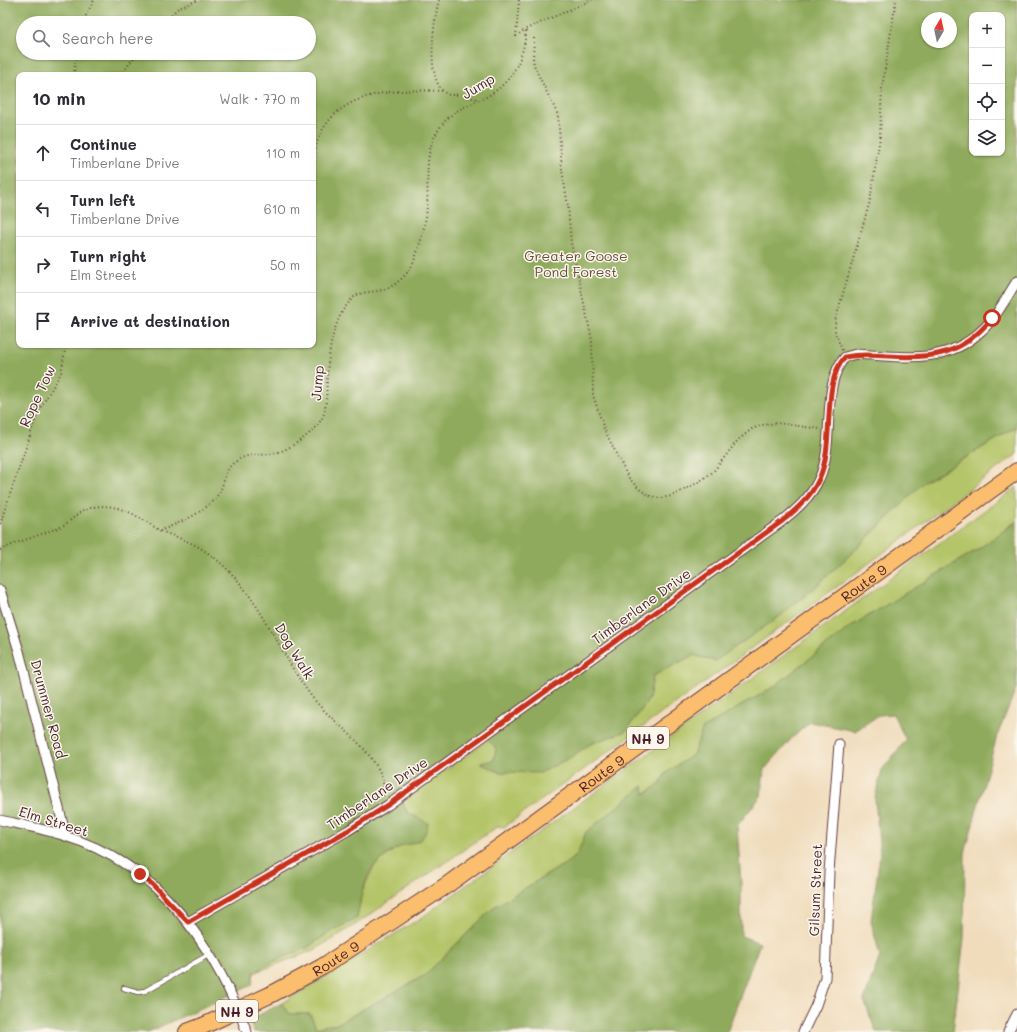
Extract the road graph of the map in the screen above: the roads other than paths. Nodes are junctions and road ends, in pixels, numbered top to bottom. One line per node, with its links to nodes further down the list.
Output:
1 (1017, 281): 7 (street, Timberlane Drive)
2 (1017, 471): 11 (highway, Route 9 / NH 9, bridge)
3 (0, 590): 6 (street, Drummer Road)
4 (839, 744): 13 (street, Gilsum Street)
5 (0, 820): 6 (street, Elm Street)
6 (66, 836): 7 (street, Elm Street)
7 (188, 922): 8 (street, Elm Street)
8 (210, 954): 9 (lane); 12 (street, Elm Street)
9 (124, 988)
10 (1017, 1014): 14 (street)
11 (187, 1032)
12 (246, 1032)
13 (803, 1032)
14 (1008, 1032)

